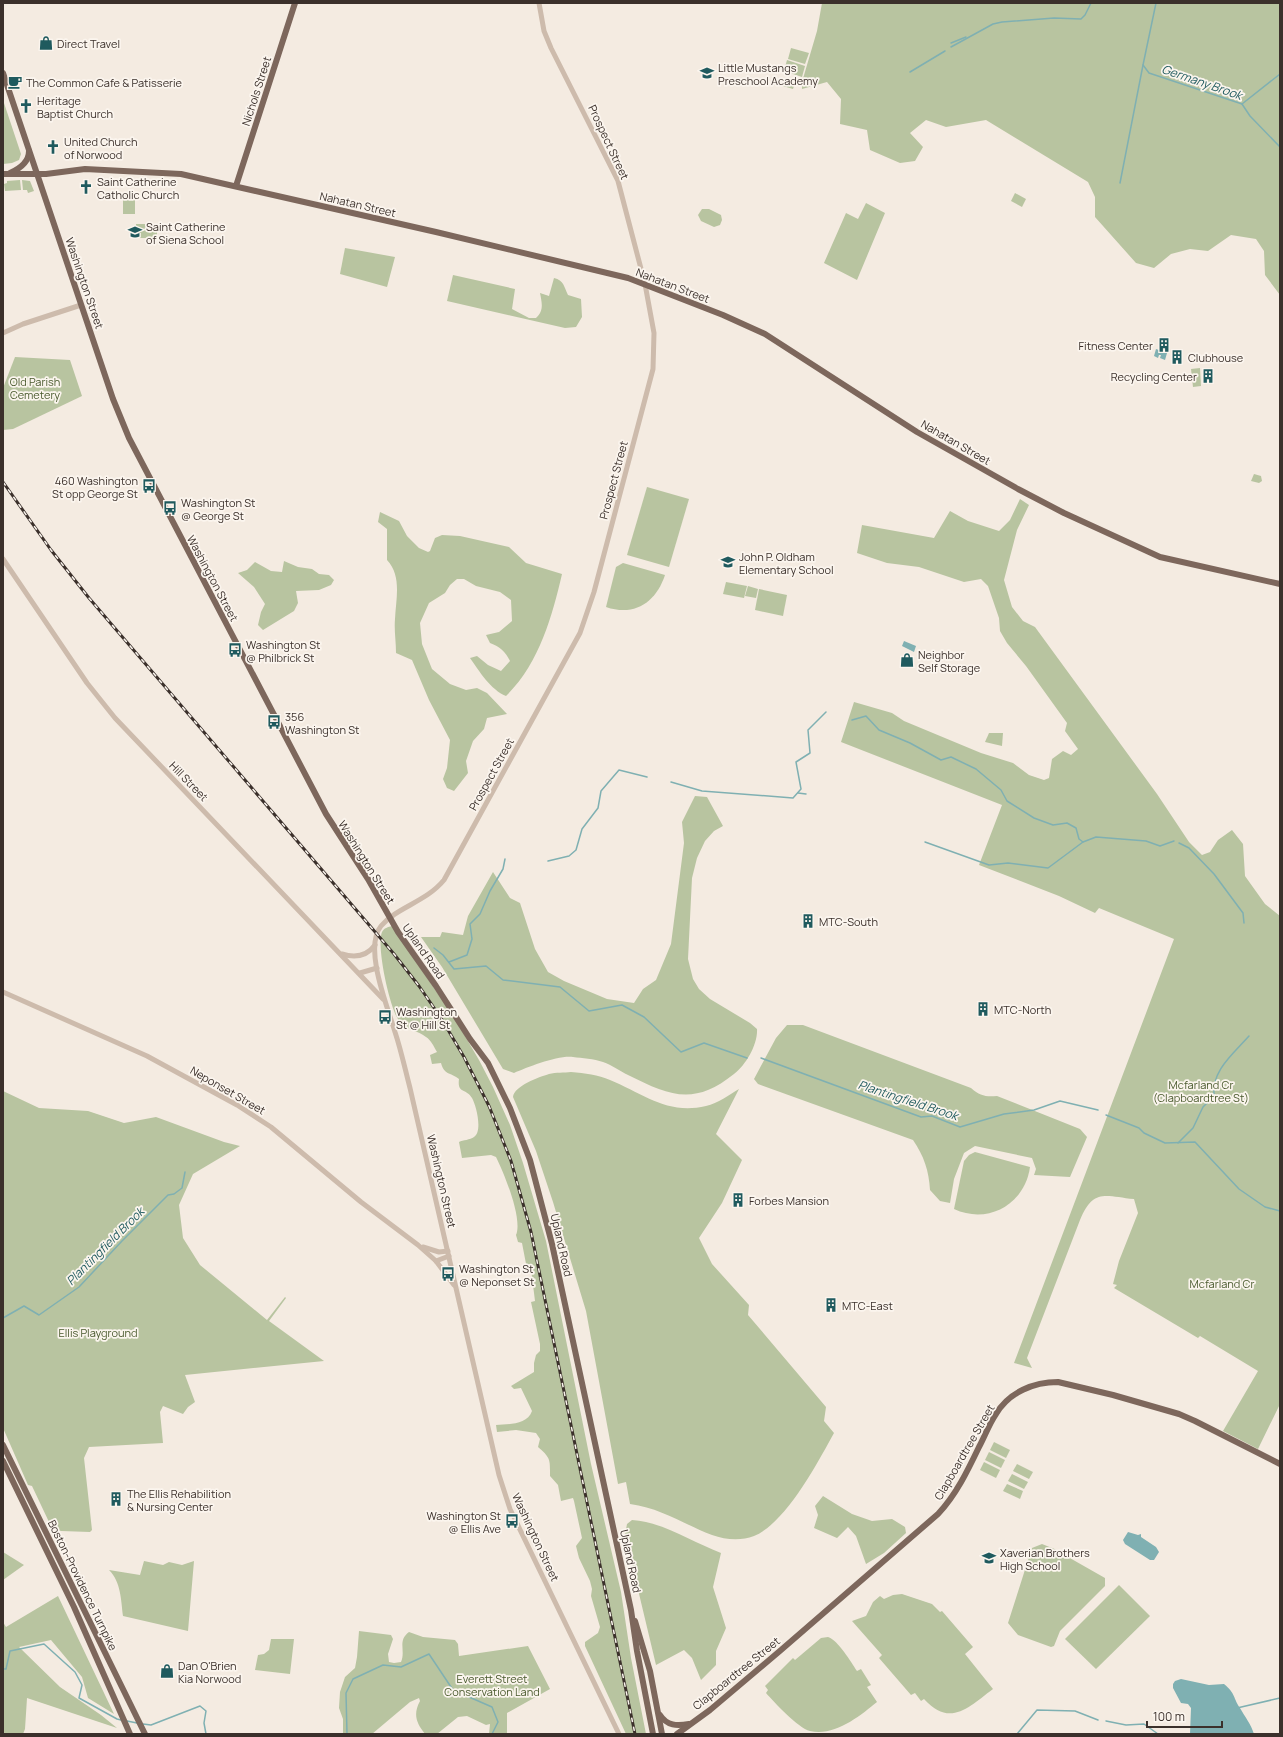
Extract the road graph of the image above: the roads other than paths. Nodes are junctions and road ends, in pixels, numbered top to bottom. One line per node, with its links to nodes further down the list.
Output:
1 (295, 3): 8 (main road, Nichols Street)
2 (539, 3): 9 (street, Prospect Street)
3 (3, 73): 4 (main road, Washington Street)
4 (4, 82): 5 (main road, Washington Street)
5 (29, 150): 6 (main road); 7 (main road, Washington Street)
6 (4, 174): 7 (main road, Nahatan Street)
7 (37, 174): 8 (main road, Nahatan Street); 10 (main road, Washington Street)
8 (236, 186): 9 (main road, Nahatan Street)
9 (645, 284): 13 (main road, Nahatan Street); 14 (street, Prospect Street)
10 (81, 305): 11 (street); 14 (main road, Washington Street)
11 (3, 333)
12 (3, 559): 16 (street, Hill Street)
13 (1280, 584)
14 (390, 917): 15 (street, Washington Street); 28 (main road, Upland Road)
15 (375, 945): 16 (street); 17 (street, Washington Street)
16 (341, 954): 18 (street, Hill Street)
17 (377, 968): 18 (street); 20 (street, Washington Street)
18 (360, 973): 20 (street, Hill Street)
19 (3, 992): 21 (street, Neponset Street)
20 (383, 999): 22 (street, Washington Street)
21 (418, 1245): 22 (street, Neponset Street); 23 (street, Neponset Street)
22 (449, 1254): 23 (street); 24 (street, Washington Street)
23 (436, 1261): 24 (street, Neponset Street)
24 (456, 1287): 33 (street, Washington Street)
25 (3, 1445): 32 (main road, Boston-Providence Turnpike)
26 (3, 1461): 31 (main road, Boston-Providence Turnpike)
27 (1280, 1464): 30 (main road, Clapboardtree Street)
28 (631, 1610): 29 (main road, Upland Road); 34 (main road, Upland Road)
29 (658, 1712): 30 (main road); 35 (main road, Upland Road)
30 (690, 1724): 36 (main road, Clapboardtree Street)
31 (130, 1734)
32 (145, 1734)
33 (619, 1734)
34 (654, 1734)
35 (662, 1734)
36 (676, 1734)

